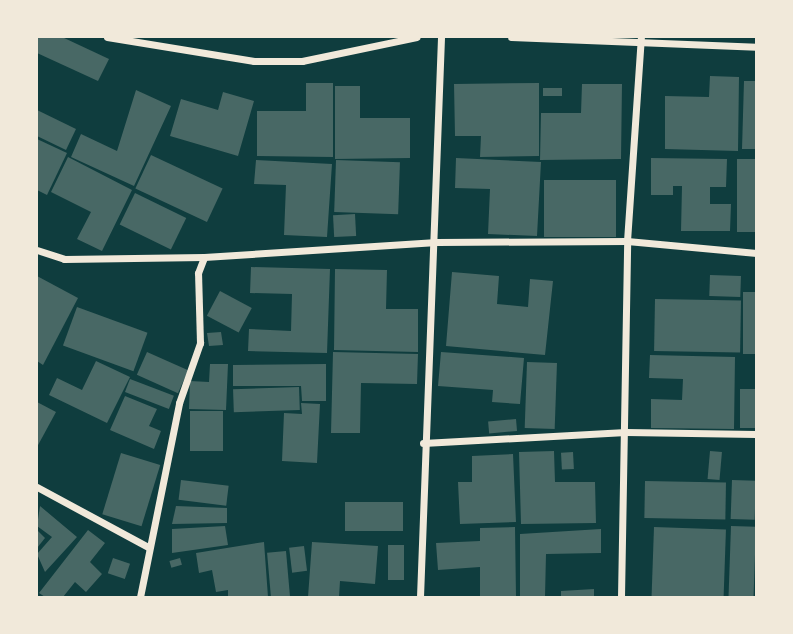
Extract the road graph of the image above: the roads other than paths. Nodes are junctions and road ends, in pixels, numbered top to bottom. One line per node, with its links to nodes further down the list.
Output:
1 (107, 37): 2 (street)
2 (417, 37)
3 (441, 37): 8 (street)
4 (511, 37): 5 (street)
5 (640, 41): 6 (street); 7 (street)
6 (756, 47)
7 (627, 241): 8 (street); 10 (street); 12 (street)
8 (437, 242): 11 (street); 14 (street)
9 (37, 250): 11 (street)
10 (756, 253)
11 (204, 257): 16 (street)
12 (626, 432): 13 (street); 14 (street); 19 (street)
13 (756, 434)
14 (423, 443): 18 (street)
15 (37, 487): 16 (street)
16 (148, 547): 17 (street)
17 (140, 597)
18 (420, 597)
19 (621, 597)

